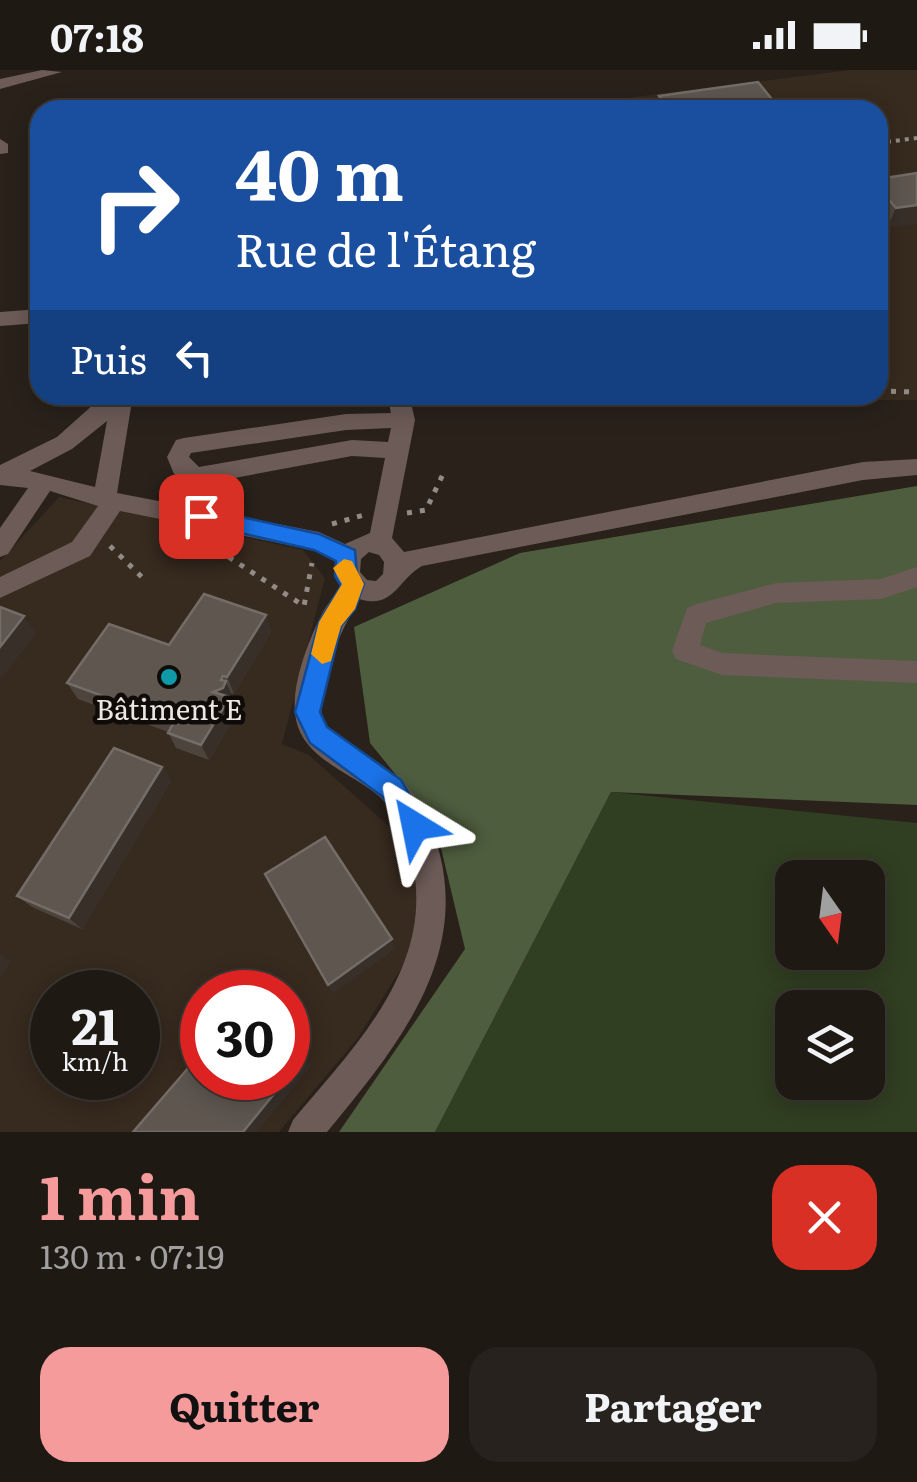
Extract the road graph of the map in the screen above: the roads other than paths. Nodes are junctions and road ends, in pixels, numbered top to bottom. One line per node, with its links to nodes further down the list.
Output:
1 (54, 72): 2 (street)
2 (0, 84)
3 (30, 317): 4 (street)
4 (0, 319)
5 (110, 405): 11 (street)
6 (118, 405): 13 (street)
7 (400, 405): 8 (street)
8 (404, 420): 9 (street); 9 (street)
9 (398, 451): 14 (street)
10 (917, 467): 16 (street)
11 (0, 475): 12 (street)
12 (45, 481): 13 (street); 15 (street)
13 (109, 500): 17 (street); 19 (street)
14 (379, 545): 16 (street); 17 (street)
15 (0, 547)
16 (400, 566): 17 (street)
17 (350, 570): 21 (street)
18 (917, 577): 20 (street)
19 (0, 588)
20 (917, 672)
21 (306, 1132)

